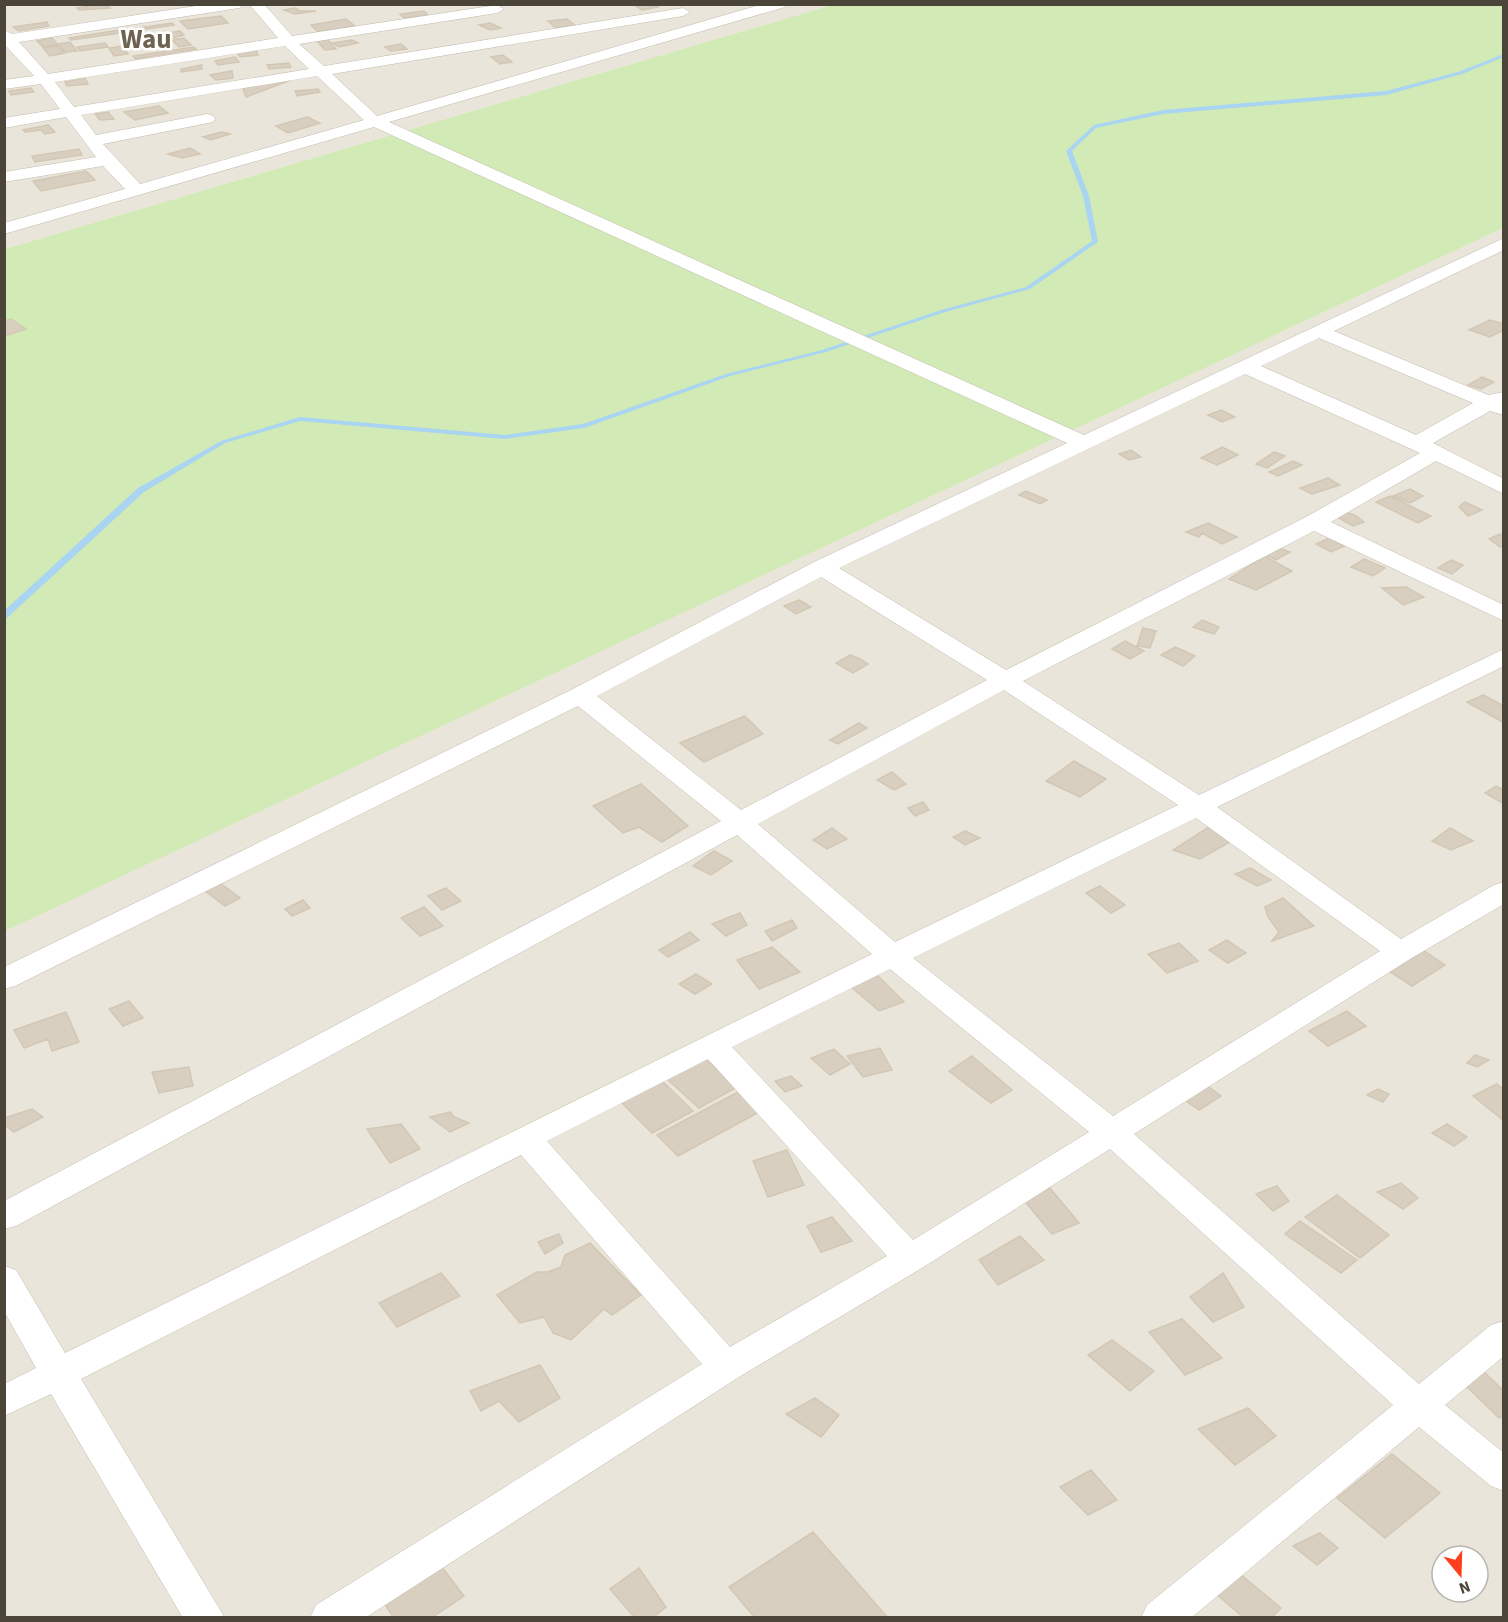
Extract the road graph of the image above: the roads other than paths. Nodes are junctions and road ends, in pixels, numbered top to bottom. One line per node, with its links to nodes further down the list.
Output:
1 (239, 4): 10 (street)
2 (255, 4): 11 (street)
3 (666, 4): 6 (street)
4 (780, 4): 7 (street)
5 (498, 9): 11 (street)
6 (683, 12): 7 (street); 9 (street)
7 (709, 24): 12 (street)
8 (527, 25): 9 (street)
9 (547, 36): 12 (street); 13 (street)
10 (6, 38): 14 (street)
11 (289, 42): 13 (street); 14 (street)
12 (591, 59): 18 (street)
13 (321, 71): 16 (street); 18 (street)
14 (45, 79): 15 (street); 16 (street)
15 (4, 85)
16 (70, 113): 19 (street); 20 (street)
17 (207, 119): 20 (street)
18 (374, 121): 23 (street); 29 (street)
19 (4, 123)
20 (92, 141): 21 (street)
21 (107, 160): 22 (street); 23 (street)
22 (4, 177)
23 (135, 190): 24 (street)
24 (4, 229)
25 (1503, 243): 26 (street)
26 (1318, 331): 27 (street); 28 (street)
27 (1244, 366): 29 (street); 30 (street)
28 (1499, 403): 30 (street)
29 (1081, 441): 33 (street)
30 (1426, 448): 31 (street); 32 (street)
31 (1503, 488)
32 (1314, 522): 34 (street); 36 (street)
33 (822, 567): 36 (street); 37 (street)
34 (1503, 614)
35 (1503, 656): 38 (street)
36 (1005, 680): 38 (street); 39 (street)
37 (580, 695): 39 (street); 43 (street)
38 (1196, 806): 41 (street); 42 (street)
39 (739, 822): 42 (street); 47 (street)
40 (1503, 891): 41 (street)
41 (1400, 952): 45 (street)
42 (891, 955): 44 (street); 45 (street)
43 (4, 979)
44 (712, 1044): 46 (street); 48 (street)
45 (1112, 1133): 48 (street); 54 (street)
46 (525, 1138): 51 (street); 52 (street)
47 (4, 1217)
48 (910, 1259): 51 (street)
49 (4, 1279): 52 (street)
50 (1503, 1335): 54 (street)
51 (726, 1367): 57 (street)
52 (58, 1372): 53 (street); 56 (street)
53 (4, 1401)
54 (1418, 1405): 55 (street); 58 (street)
55 (1503, 1475)
56 (205, 1617)
57 (330, 1617)
58 (1161, 1617)

